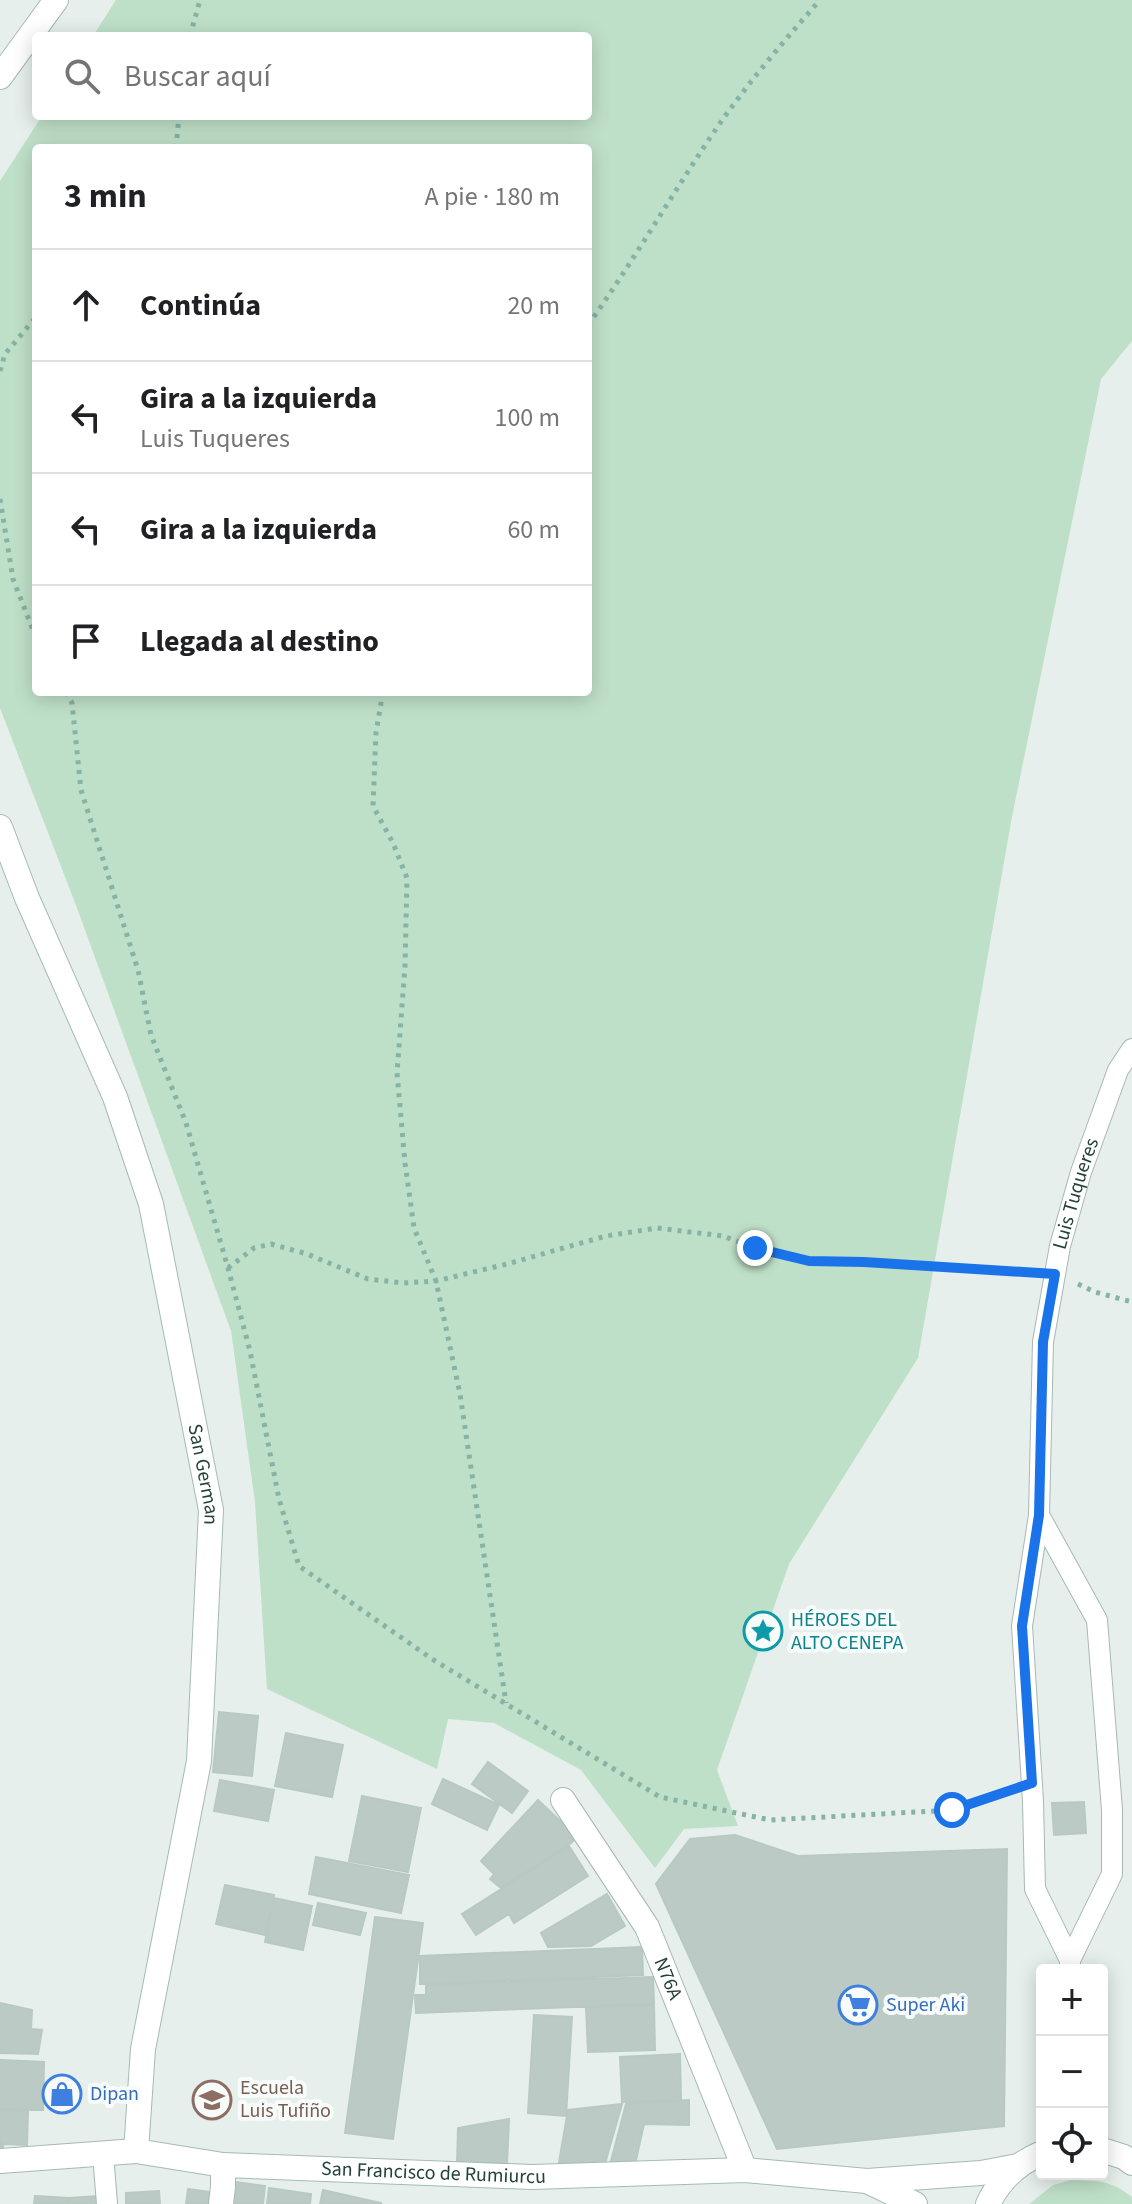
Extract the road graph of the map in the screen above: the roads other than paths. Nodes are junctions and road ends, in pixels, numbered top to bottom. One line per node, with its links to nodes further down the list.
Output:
1 (56, 0): 2 (main road)
2 (33, 32)
3 (32, 33): 4 (main road)
4 (0, 77)
5 (0, 827): 11 (main road, San German)
6 (1132, 1049): 7 (lane, Luis Tuqueres)
7 (1039, 1515): 9 (lane, Luis Tuqueres); 10 (lane)
8 (563, 1800): 19 (main road, N76A)
9 (1070, 1964)
10 (1070, 1964)
11 (136, 2151): 13 (main road, San Francisco de Rumiurcu); 17 (main road, San Francisco de Rumiurcu)
12 (1108, 2152): 16 (main road)
13 (103, 2154): 15 (main road, San Francisco de Rumiurcu); 21 (lane)
14 (1036, 2156): 18 (main road)
15 (0, 2161)
16 (1132, 2163)
17 (223, 2165): 19 (main road, San Francisco de Rumiurcu); 22 (main road)
18 (1018, 2166): 20 (main road, San Francisco de Rumiurcu); 24 (main road)
19 (745, 2170): 20 (main road, San Francisco de Rumiurcu)
20 (867, 2181): 23 (main road, San Francisco de Rumiurcu)
21 (107, 2204)
22 (221, 2204)
23 (915, 2204)
24 (988, 2204)

